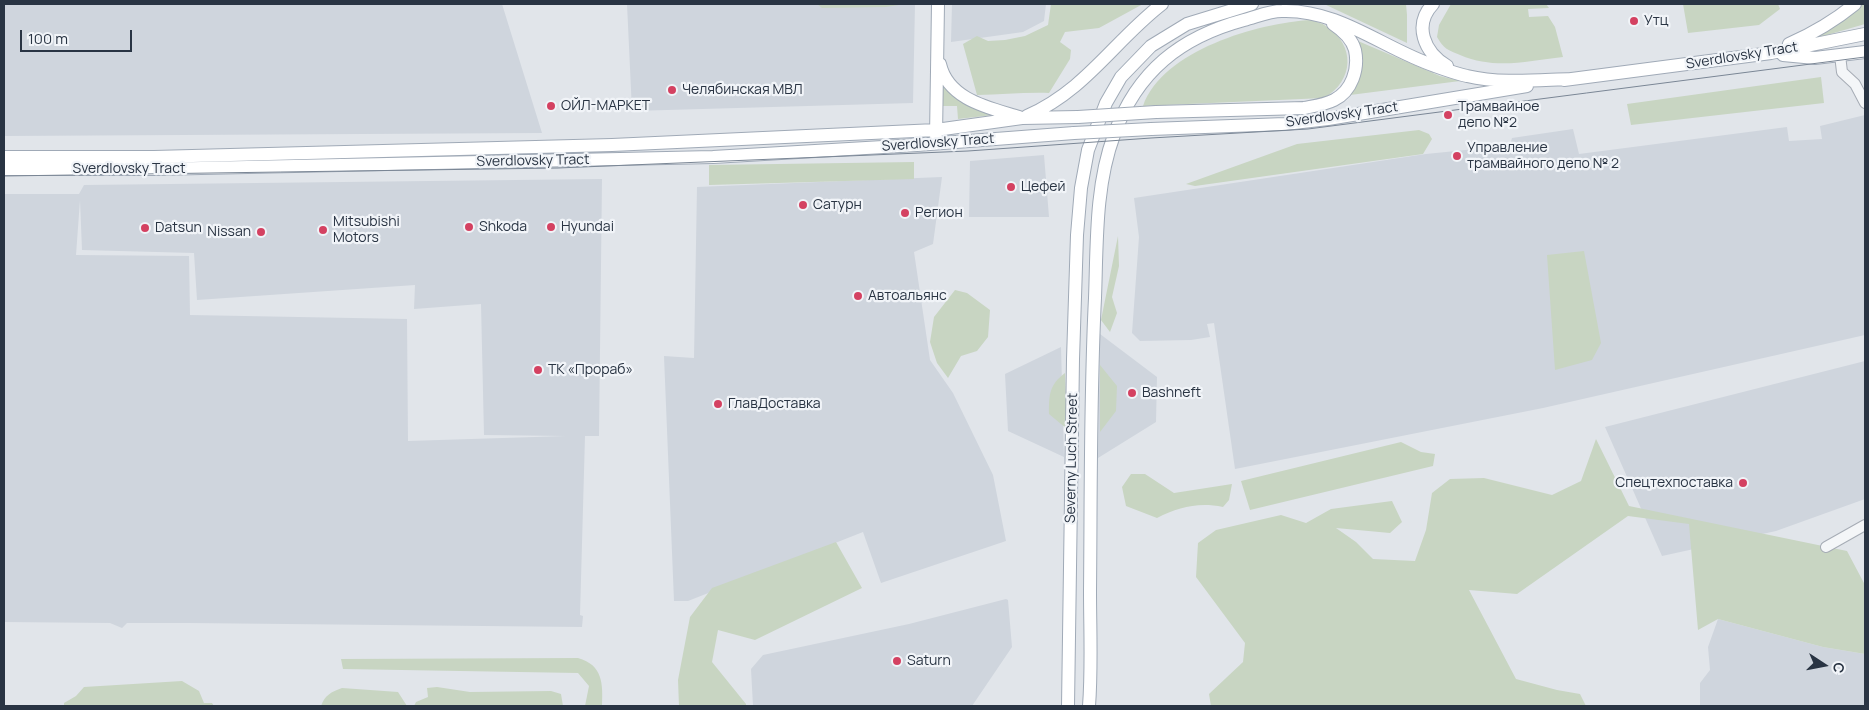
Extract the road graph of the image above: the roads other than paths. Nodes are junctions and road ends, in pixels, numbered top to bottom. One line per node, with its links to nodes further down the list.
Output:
1 (938, 4): 8 (main road)
2 (1162, 4): 15 (main road, Sverdlovsky Tract)
3 (1252, 4): 22 (main road, Severny Luch Street)
4 (1433, 4): 12 (main road)
5 (1854, 4): 10 (main road)
6 (1311, 12): 12 (main road); 15 (main road, Sverdlovsky Tract, bridge); 23 (main road, Severny Luch Street)
7 (1865, 34): 10 (main road, Sverdlovsky Tract)
8 (938, 52): 15 (main road); 16 (main road)
9 (1865, 52): 11 (main road)
10 (1771, 53): 11 (main road); 13 (main road, Sverdlovsky Tract)
11 (1840, 55): 14 (street)
12 (1468, 76): 13 (main road)
13 (1572, 79): 17 (main road, Sverdlovsky Tract, bridge)
14 (1865, 103)
15 (1022, 118): 16 (main road, Sverdlovsky Tract)
16 (936, 130): 17 (main road); 18 (main road, Sverdlovsky Tract)
17 (936, 144): 19 (main road, Sverdlovsky Tract)
18 (4, 156)
19 (4, 169)
20 (1865, 525): 21 (street)
21 (1826, 547)
22 (1068, 706)
23 (1089, 706)

